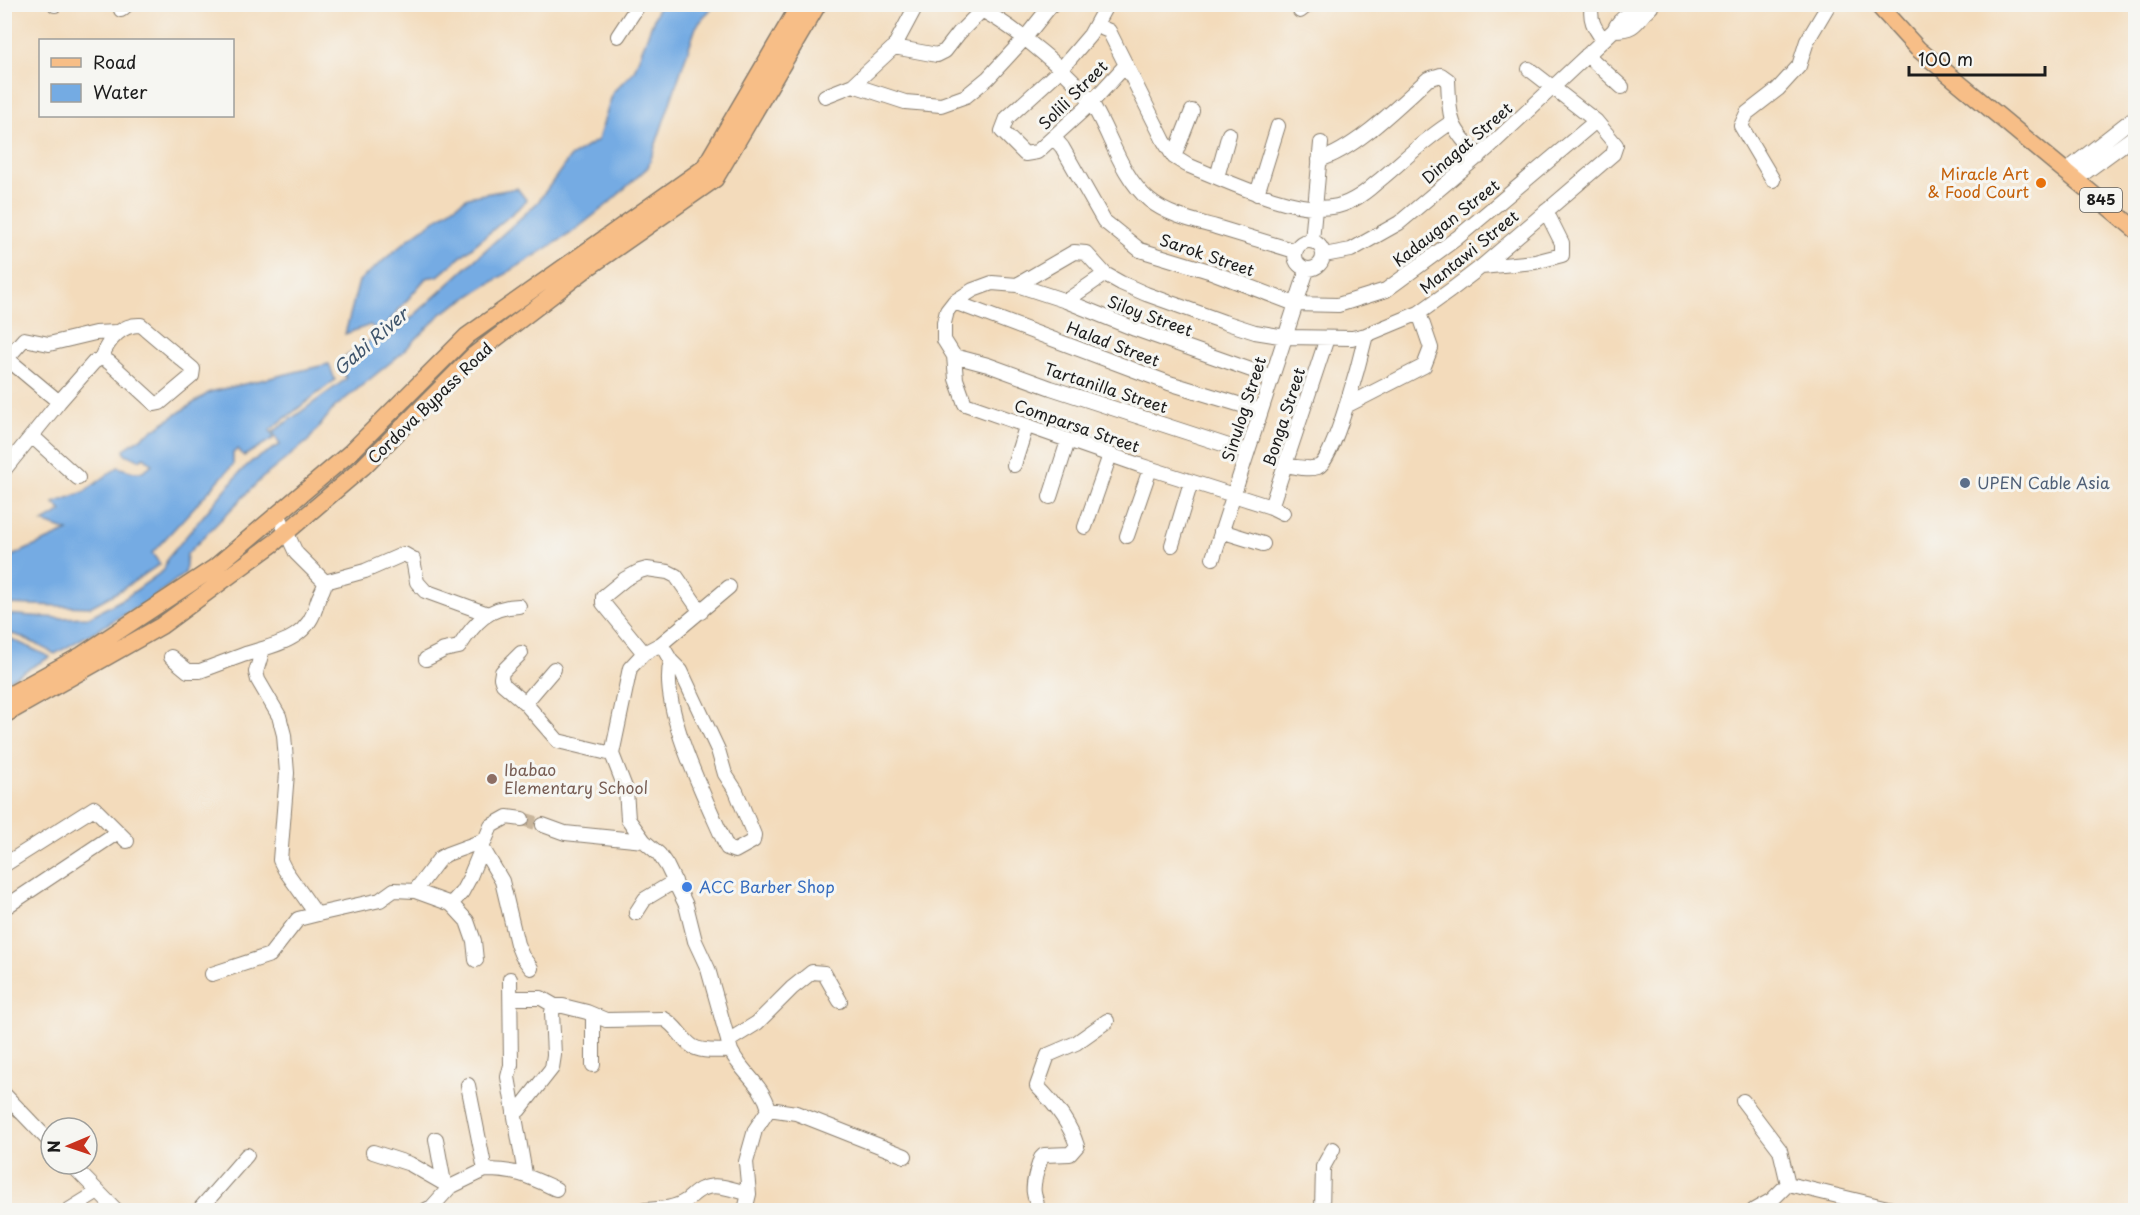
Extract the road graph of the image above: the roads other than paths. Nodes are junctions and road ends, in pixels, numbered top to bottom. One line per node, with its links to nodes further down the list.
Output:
1 (639, 4): 13 (street)
2 (800, 4): 80 (main road, Cordova Bypass Road)
3 (818, 4): 83 (main road, Cordova Bypass Road)
4 (917, 4): 16 (street)
5 (1052, 4): 14 (street)
6 (1107, 4): 12 (street)
7 (1592, 4): 15 (street)
8 (1829, 4): 40 (street)
9 (1877, 4): 38 (main road, 845)
10 (1651, 7): 15 (street, Dinagat Street)
11 (986, 8): 14 (street); 16 (street)
12 (1097, 26): 18 (street); 19 (street)
13 (618, 36)
14 (1024, 39): 19 (street); 21 (street)
15 (1603, 40): 17 (street, Dinagat Street)
16 (894, 47): 21 (street)
17 (1587, 55): 22 (street, Dinagat Street); 23 (street)
18 (1125, 66): 25 (street, Solili Street); 35 (street)
19 (1061, 69): 25 (street); 33 (street, Solili Street)
20 (1529, 69): 22 (street, Mantawi Street)
21 (853, 85): 24 (street)
22 (1555, 87): 28 (street, Mantawi Street); 36 (street, Dinagat Street)
23 (1622, 87)
24 (825, 96)
25 (1091, 102): 33 (street, Solili Street); 46 (street)
26 (1192, 111): 35 (street)
27 (2136, 116): 38 (street)
28 (1596, 121): 43 (street, Mantawi Street); 54 (street, Kadaugan Street)
29 (1452, 122): 36 (street); 37 (street); 42 (street)
30 (1278, 126): 41 (street)
31 (1229, 134): 39 (street)
32 (2136, 135): 38 (street)
33 (1054, 138): 54 (street, Sarok Street)
34 (1321, 143): 37 (street)
35 (1173, 157): 39 (street)
36 (1479, 157): 47 (street, Dinagat Street)
37 (1319, 160): 42 (street)
38 (2071, 175): 44 (main road, 845)
39 (1216, 177): 41 (street)
40 (1773, 180)
41 (1257, 194): 42 (street)
42 (1314, 207): 45 (street)
43 (1546, 211): 48 (street, Mantawi Street); 48 (street)
44 (2136, 230)
45 (1312, 241): 46 (street); 47 (street)
46 (1295, 251): 49 (street)
47 (1324, 255): 49 (street)
48 (1481, 267): 55 (street, Mantawi Street)
49 (1306, 270): 54 (street, Sinulog Street)
50 (1105, 274): 51 (street, Mantawi Street); 52 (street); 58 (street, Mantawi Street)
51 (1017, 285): 52 (street, Siloy Street); 53 (street)
52 (1066, 301): 62 (street, Siloy Street)
53 (954, 302): 60 (street, Comparsa Street); 65 (street, Halad Street)
54 (1295, 304): 58 (street, Sinulog Street)
55 (1419, 313): 57 (street, Mantawi Street); 64 (street)
56 (117, 332): 61 (street); 61 (street); 63 (street)
57 (1366, 335): 59 (street, Mantawi Street); 64 (street)
58 (1286, 337): 59 (street, Mantawi Street); 62 (street, Sinulog Street)
59 (1328, 338): 72 (street, Bonga Street)
60 (954, 356): 66 (street, Comparsa Street); 69 (street, Tartanilla Street)
61 (101, 358): 63 (street)
62 (1271, 377): 65 (street, Sinulog Street)
63 (59, 402): 67 (street)
64 (1346, 406): 72 (street)
65 (1261, 411): 69 (street, Sinulog Street)
66 (1026, 427): 68 (street, Comparsa Street); 71 (street)
67 (32, 436): 74 (street); 75 (street)
68 (1068, 441): 70 (street, Comparsa Street); 78 (street)
69 (1247, 452): 77 (street, Sinulog Street)
70 (1110, 455): 73 (street, Comparsa Street); 81 (street)
71 (1014, 465)
72 (1286, 465): 79 (street, Bonga Street)
73 (1150, 469): 76 (street, Comparsa Street); 84 (street)
74 (4, 470)
75 (78, 478)
76 (1191, 482): 77 (street, Comparsa Street); 85 (street)
77 (1233, 496): 79 (street, Comparsa Street); 82 (street, Sinulog Street)
78 (1050, 497)
79 (1277, 510)
80 (278, 514): 83 (street); 101 (main road, Cordova Bypass Road)
81 (1085, 527)
82 (1221, 531): 86 (street); 87 (street, Sinulog Street)
83 (286, 533): 88 (street); 103 (main road, Cordova Bypass Road)
84 (1127, 536)
85 (1172, 544)
86 (1263, 544)
87 (1213, 558)
88 (324, 582): 92 (street); 94 (street)
89 (729, 587): 91 (street)
90 (519, 606): 92 (street)
91 (701, 612): 93 (street); 96 (street)
92 (489, 614): 98 (street)
93 (661, 644): 96 (street); 99 (street)
94 (263, 649): 97 (street); 115 (street)
95 (520, 653): 102 (street)
96 (644, 653): 104 (street)
97 (171, 657)
98 (426, 660)
99 (671, 661): 99 (street)
100 (554, 669): 102 (street)
101 (4, 698)
102 (525, 703): 104 (street)
103 (4, 715)
104 (612, 754): 107 (street)
105 (522, 819): 108 (street)
106 (543, 825): 107 (street)
107 (645, 842): 110 (street)
108 (484, 844): 111 (street); 112 (street); 117 (street)
109 (4, 865): 113 (street)
110 (675, 881): 114 (street); 125 (street)
111 (415, 891): 112 (street); 115 (street)
112 (452, 904): 116 (street)
113 (4, 908)
114 (636, 913)
115 (318, 914): 118 (street)
116 (476, 960)
117 (531, 969)
118 (212, 974)
119 (510, 979): 120 (street)
120 (511, 998): 122 (street); 131 (street)
121 (840, 1001): 125 (street)
122 (555, 1006): 123 (street); 131 (street)
123 (593, 1016): 125 (street); 126 (street)
124 (1107, 1021): 153 (street)
125 (729, 1046): 130 (street)
126 (593, 1065)
127 (468, 1084): 138 (street)
128 (4, 1094): 132 (street)
129 (1743, 1101): 141 (street)
130 (769, 1109): 137 (street); 145 (street)
131 (514, 1113): 139 (street)
132 (39, 1130)
133 (436, 1139): 142 (street)
134 (1333, 1149): 154 (street)
135 (373, 1152): 142 (street)
136 (247, 1155): 149 (street)
137 (905, 1156)
138 (485, 1170): 139 (street); 142 (street)
139 (525, 1174): 143 (street)
140 (83, 1176): 144 (street)
141 (1788, 1184): 155 (street); 156 (street)
142 (447, 1185): 146 (street)
143 (556, 1189)
144 (98, 1192): 147 (street); 148 (street)
145 (749, 1194): 151 (street); 152 (street)
146 (432, 1209)
147 (69, 1210)
148 (116, 1210)
149 (199, 1210)
150 (645, 1210): 151 (street)
151 (651, 1210)
152 (745, 1210)
153 (1033, 1210)
154 (1322, 1210)
155 (1754, 1210)
156 (1896, 1210)

